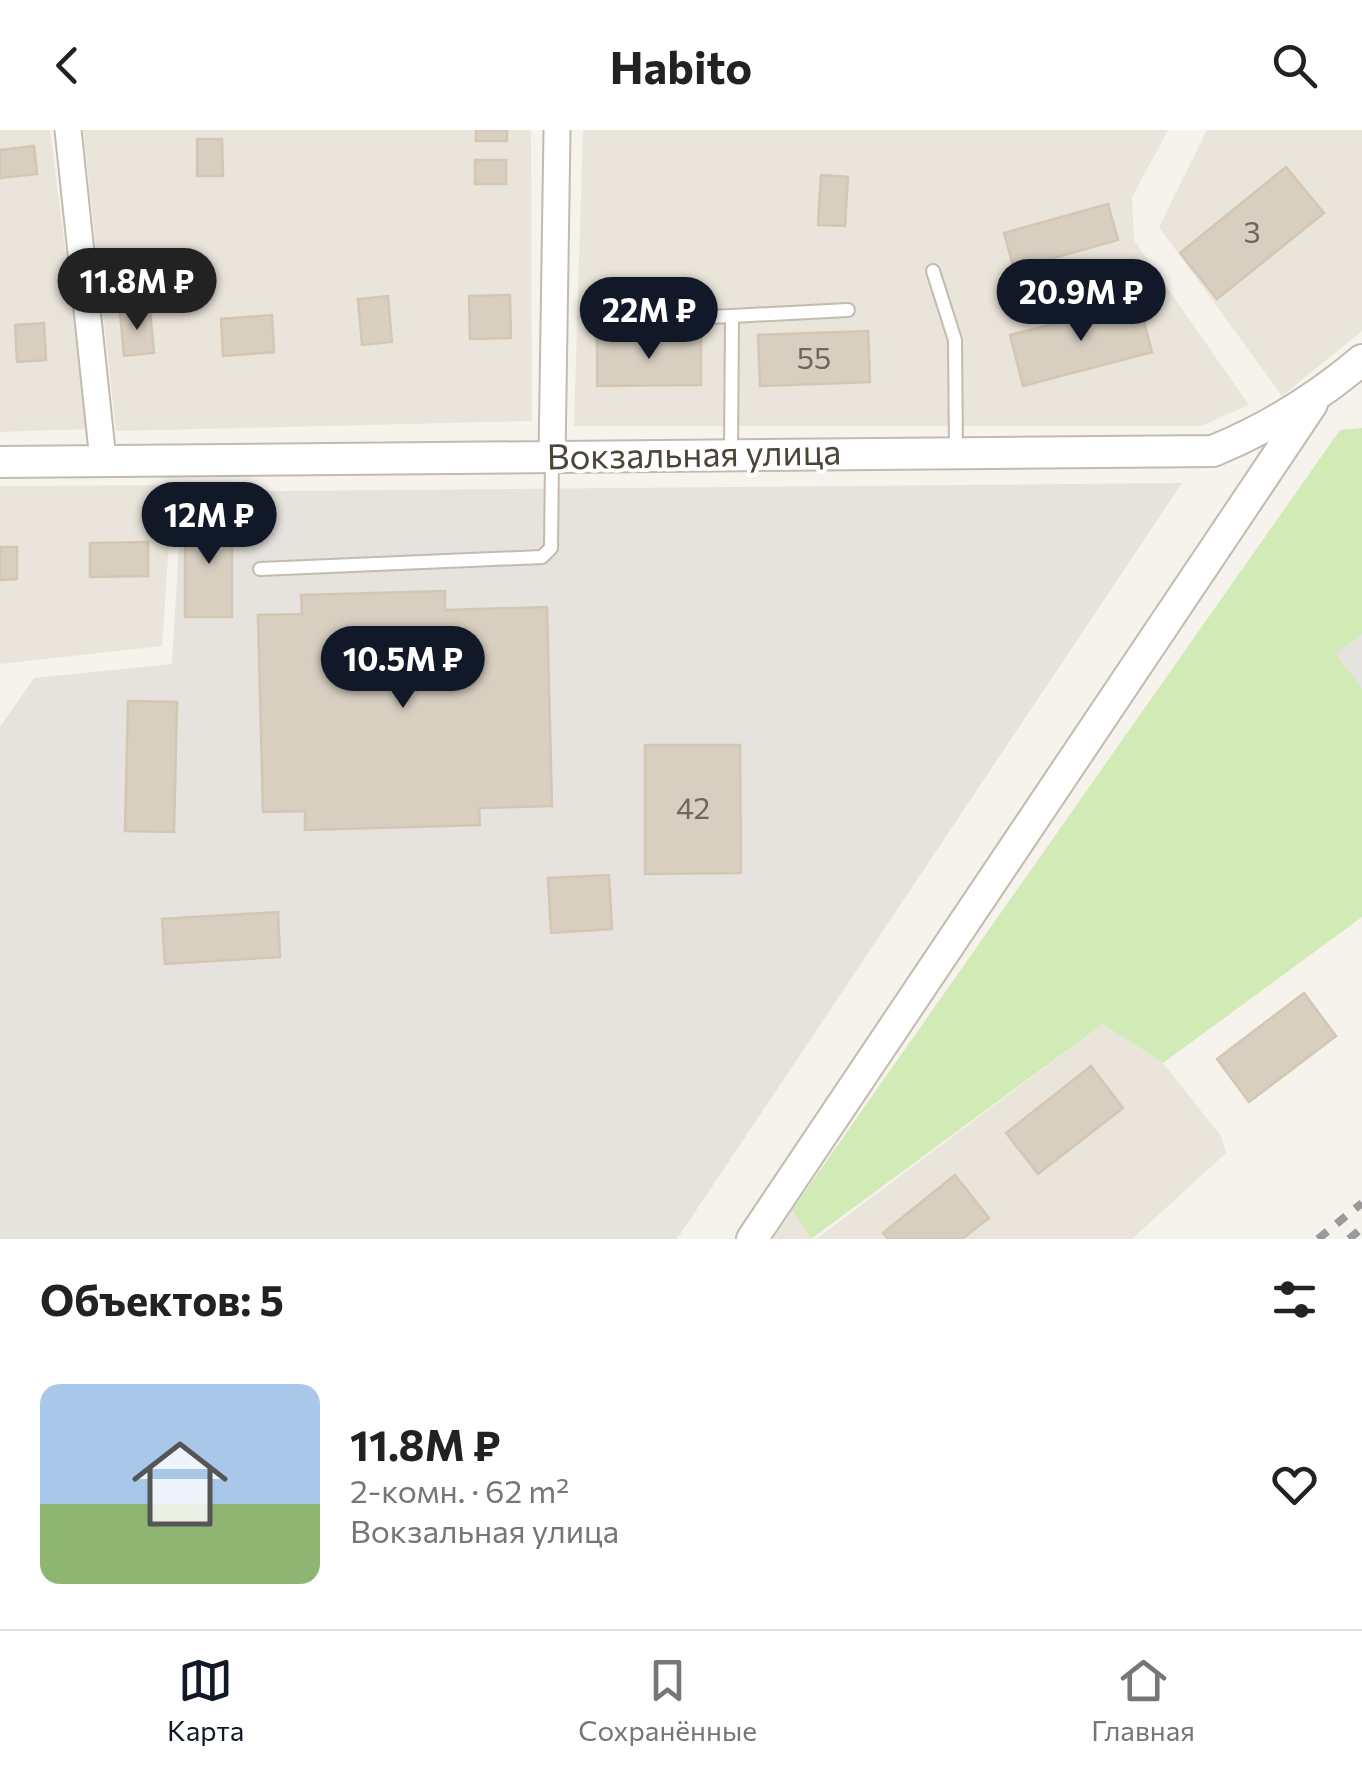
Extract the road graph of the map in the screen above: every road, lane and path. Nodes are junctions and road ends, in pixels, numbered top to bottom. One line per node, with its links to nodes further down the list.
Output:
1 (68, 130): 12 (street)
2 (557, 130): 11 (street)
3 (933, 271): 9 (lane)
4 (848, 310): 5 (lane)
5 (732, 316): 6 (lane); 10 (lane)
6 (636, 320)
7 (1362, 360): 8 (street, Вокзальная улица)
8 (1317, 398): 9 (street, Вокзальная улица); 15 (street)
9 (956, 453): 10 (street, Вокзальная улица)
10 (731, 455): 11 (street, Вокзальная улица)
11 (552, 456): 12 (street, Вокзальная улица); 14 (lane)
12 (102, 460): 13 (street, Вокзальная улица)
13 (0, 462)
14 (260, 569)
15 (752, 1239)

